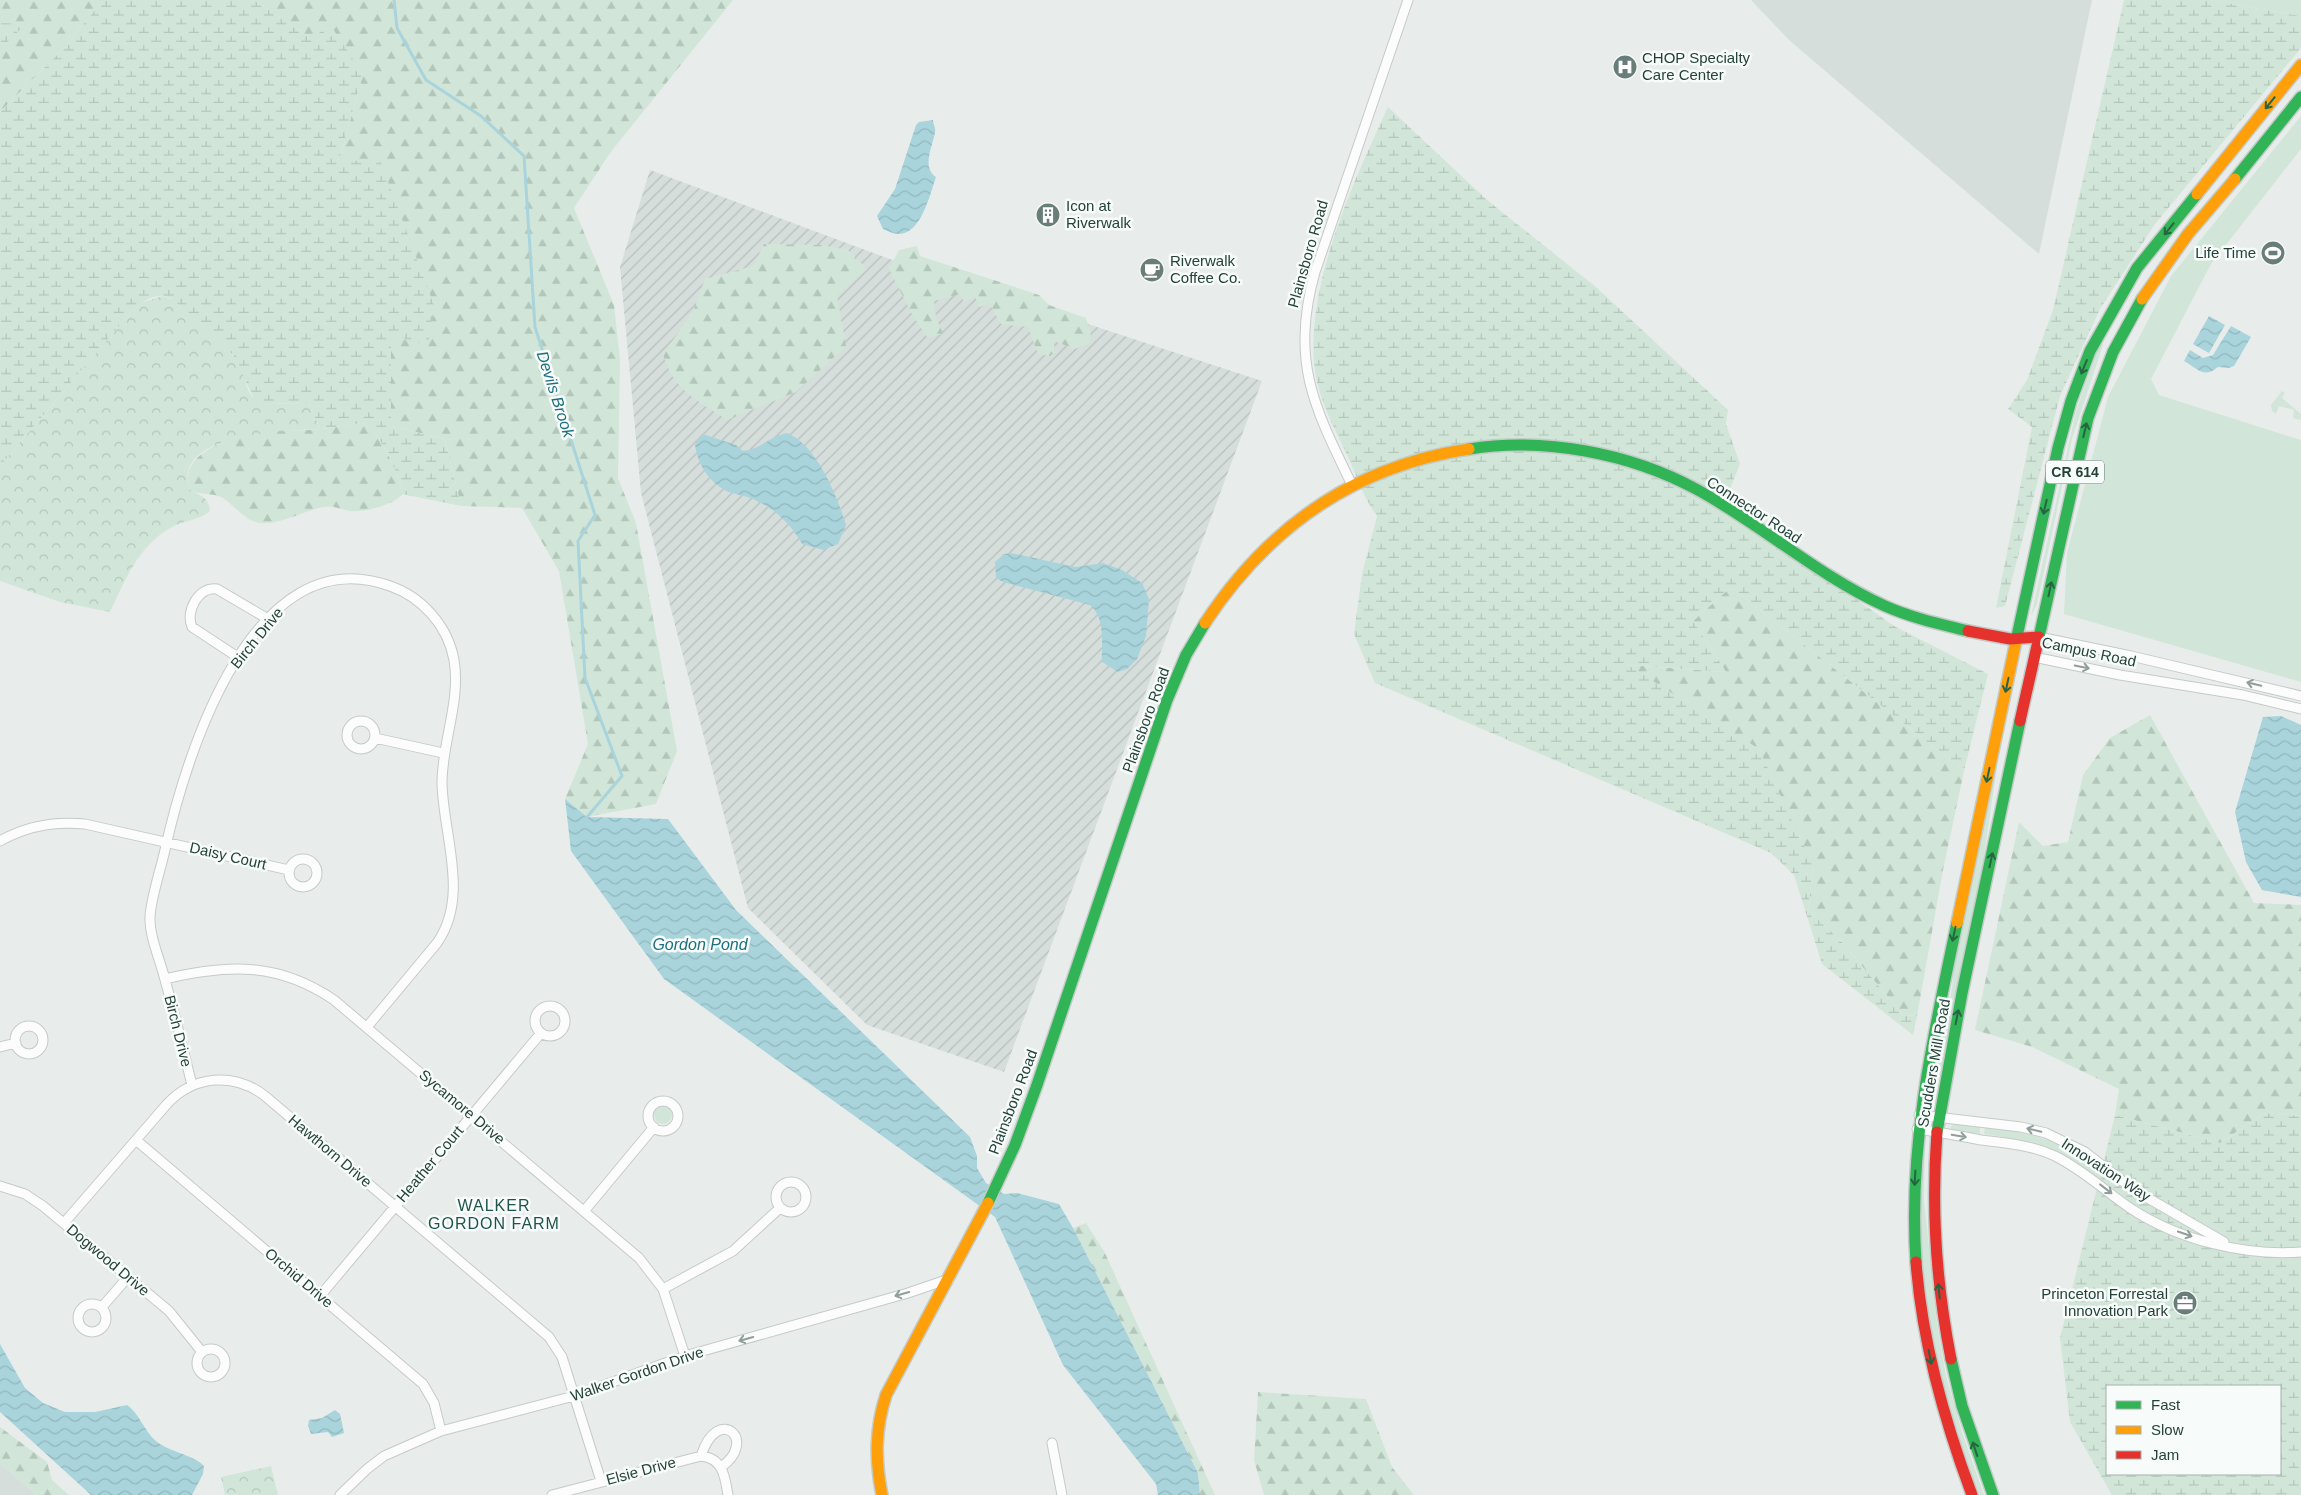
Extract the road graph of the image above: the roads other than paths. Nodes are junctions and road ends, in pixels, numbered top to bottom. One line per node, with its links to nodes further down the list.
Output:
1 (1408, 0): 6 (street, Plainsboro Road)
2 (2301, 65): 9 (main road, CR 614, one-way to 9)
3 (2301, 84): 5 (main road)
4 (2301, 97): 5 (main road)
5 (2215, 199): 8 (main road, CR 614, one-way to 5)
6 (1352, 486): 9 (main road, Connector Road); 42 (main road, Plainsboro Road)
7 (268, 619): 11 (street, Birch Drive); 11 (street); 15 (street, Birch Drive)
8 (2039, 637): 9 (main road, Campus Road); 10 (main road, Scudders Mill Road / CR 614); 12 (street, Campus Road, one-way to 8)
9 (2016, 642): 10 (main road, Campus Road); 26 (main road, Scudders Mill Road / CR 614, one-way to 26)
10 (2034, 656): 13 (street, Campus Road, one-way to 13); 27 (main road, Scudders Mill Road / CR 614, one-way to 10)
11 (239, 658): 17 (street, Birch Drive)
12 (2301, 696)
13 (2301, 709)
14 (374, 738): 15 (street)
15 (444, 753): 20 (street, Birch Drive)
16 (0, 841): 17 (street)
17 (166, 842): 18 (street, Daisy Court); 19 (street, Birch Drive)
18 (289, 870)
19 (165, 979): 20 (street, Sycamore Drive); 24 (street, Birch Drive)
20 (367, 1027): 25 (street, Sycamore Drive)
21 (541, 1033): 25 (street, Heather Court)
22 (16, 1043): 23 (street)
23 (0, 1047)
24 (192, 1085): 31 (street, Hawthorn Drive); 34 (street, Hawthorn Drive)
25 (472, 1115): 34 (street, Heather Court); 36 (street, Sycamore Drive)
26 (1919, 1115): 27 (street, Innovation Way); 29 (main road, Scudders Mill Road / CR 614)
27 (1938, 1117): 30 (main road, Scudders Mill Road / CR 614); 33 (street, Innovation Way, one-way to 27)
28 (654, 1127): 36 (street)
29 (1917, 1129): 30 (street, Innovation Way); 59 (main road, Scudders Mill Road / CR 614, one-way to 59)
30 (1936, 1132): 37 (street, Innovation Way, one-way to 37); 60 (main road, Scudders Mill Road / CR 614, one-way to 30)
31 (136, 1140): 38 (street, Hawthorn Drive); 44 (street, Orchid Drive)
32 (0, 1186): 38 (street, Dogwood Drive)
33 (2150, 1199): 37 (street); 39 (street, Innovation Way)
34 (394, 1206): 44 (street, Heather Court); 48 (street, Hawthorn Drive)
35 (780, 1208): 43 (street)
36 (585, 1210): 43 (street, Sycamore Drive)
37 (2141, 1214): 39 (street, Innovation Way, one-way to 39)
38 (64, 1223): 41 (street, Dogwood Drive)
39 (2235, 1248): 40 (street, Innovation Way)
40 (2301, 1252)
41 (128, 1277): 45 (street); 46 (street, Dogwood Drive)
42 (949, 1279): 47 (street, Walker Gordon Drive, one-way to 47); 57 (main road, Plainsboro Road)
43 (663, 1289): 47 (street, Sycamore Drive)
44 (320, 1296): 49 (street, Orchid Drive)
45 (102, 1307)
46 (202, 1352)
47 (685, 1356): 48 (street, Walker Gordon Drive)
48 (574, 1396): 49 (street, Walker Gordon Drive); 53 (street, Hawthorn Drive)
49 (442, 1431): 54 (street, Walker Gordon Drive)
50 (1052, 1443): 58 (street)
51 (701, 1456): 52 (street); 52 (street); 53 (street, Elsie Drive)
52 (721, 1467): 56 (street)
53 (601, 1481): 55 (street, Elsie Drive)
54 (340, 1495)
55 (552, 1495)
56 (728, 1495)
57 (882, 1495)
58 (1062, 1495)
59 (1972, 1495)
60 (1993, 1495)

